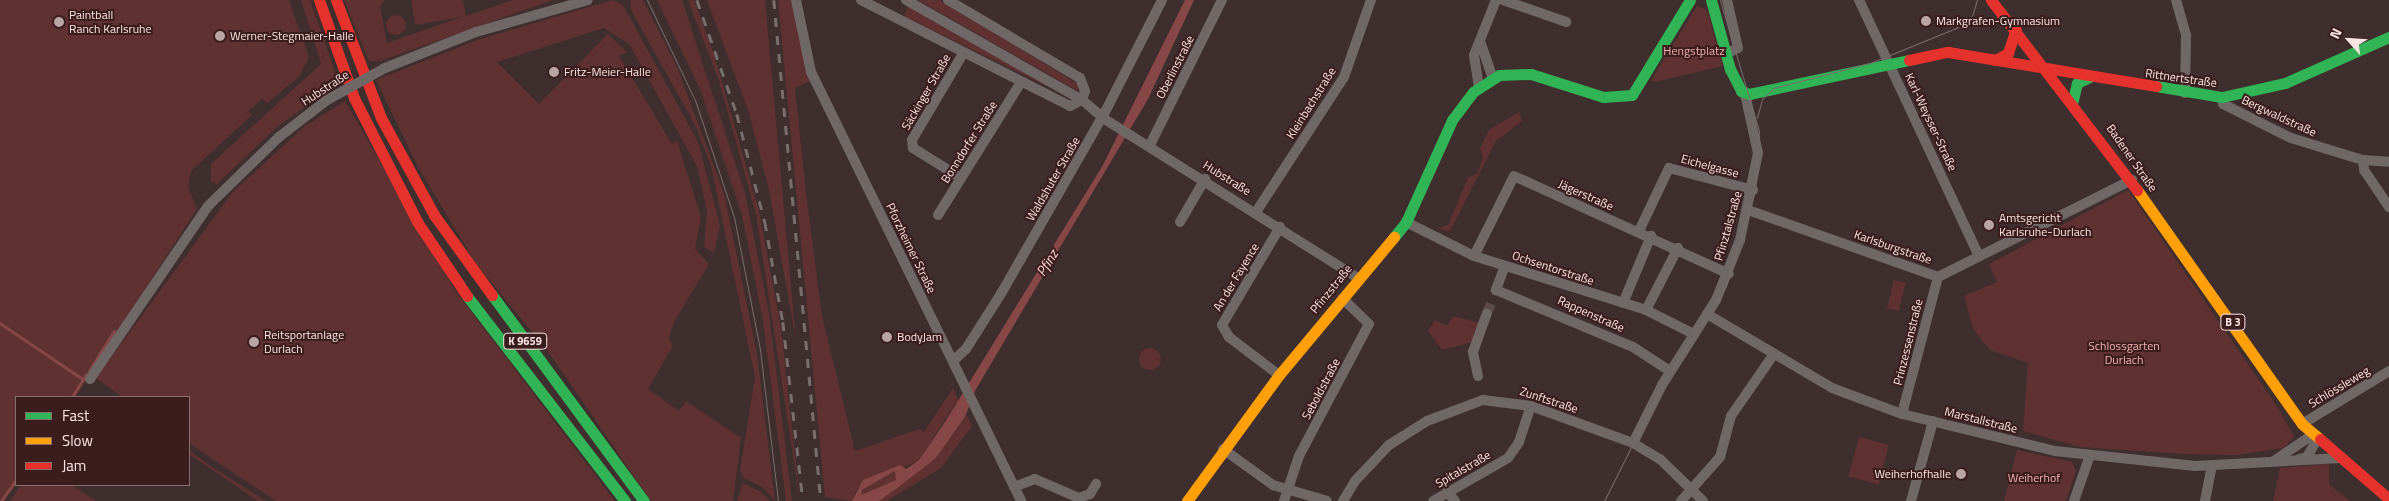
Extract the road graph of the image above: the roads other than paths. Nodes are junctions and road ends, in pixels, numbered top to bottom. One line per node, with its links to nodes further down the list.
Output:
1 (319, 0): 92 (main road, K 9659)
2 (336, 0): 93 (main road, K 9659)
3 (588, 0): 73 (street, Hubstraße, bridge)
4 (796, 0): 68 (street, Pforzheimer Straße)
5 (861, 0): 23 (street)
6 (906, 0): 35 (street, Hubstraße)
7 (948, 0): 35 (street)
8 (1162, 0): 37 (street, Waldshuter Straße)
9 (1222, 0): 38 (street, Oberlinstraße)
10 (1371, 0): 47 (street, Kleinbachstraße)
11 (1496, 0): 21 (street)
12 (1503, 0): 19 (street)
13 (1690, 0): 29 (main road)
14 (1711, 0): 24 (main road, Pfinztalstraße)
15 (1728, 0): 24 (street)
16 (1859, 0): 26 (street, Karl-Weysser-Straße)
17 (2176, 0): 32 (street)
18 (1996, 2): 20 (main road, B 3)
19 (1566, 22)
20 (2016, 29): 25 (main road); 27 (main road, B 3)
21 (1483, 35): 29 (street); 31 (street)
22 (2389, 37): 34 (main road, Rittnertstraße)
23 (964, 52): 30 (street); 41 (street, Säckinger Straße)
24 (1726, 54): 33 (main road, Pfinztalstraße)
25 (1994, 60): 26 (main road); 27 (main road)
26 (1890, 63): 33 (main road); 56 (street, Karl-Weysser-Straße)
27 (2050, 69): 28 (main road, Rittnertstraße); 36 (main road, Badener Straße / B 3)
28 (2090, 77): 32 (main road, Rittnertstraße); 36 (main road)
29 (1493, 78): 31 (main road, Pfinzstraße)
30 (1020, 82): 35 (street); 41 (street, Bonndorfer Straße)
31 (1479, 87): 50 (main road, Pfinzstraße)
32 (2184, 93): 34 (main road, Rittnertstraße)
33 (1745, 94): 44 (street, Pfinztalstraße)
34 (2222, 98): 39 (street, Bergwaldstraße)
35 (1082, 100): 37 (street, Hubstraße)
36 (2073, 100): 43 (main road, Badener Straße / B 3)
37 (1103, 116): 38 (street, Hubstraße); 68 (street, Waldshuter Straße)
38 (1150, 144): 42 (street, Hubstraße)
39 (2363, 160): 40 (street, Bergwaldstraße); 45 (street)
40 (2389, 162)
41 (961, 178): 48 (street, Bonndorfer Straße)
42 (1205, 179): 47 (street, Hubstraße); 49 (street)
43 (2132, 180): 56 (street, Karlsburgstraße); 77 (main road, Badener Straße / B 3)
44 (1753, 190): 46 (street, Pfinztalstraße); 52 (street, Eichelgasse)
45 (2389, 207)
46 (1748, 210): 58 (street, Pfinztalstraße); 59 (street, Karlsburgstraße)
47 (1256, 212): 51 (street, Hubstraße)
48 (938, 215)
49 (1180, 222)
50 (1406, 222): 55 (street, Ochsentorstraße); 60 (main road, Pfinzstraße)
51 (1280, 227): 60 (street, Hubstraße); 71 (street, An der Fayence)
52 (1639, 231): 53 (street, Jägerstraße); 55 (street, Jägerstraße)
53 (1651, 236): 54 (street, Jägerstraße); 62 (street)
54 (1678, 248): 58 (street, Jägerstraße); 63 (street)
55 (1474, 256): 57 (street, Ochsentorstraße)
56 (1979, 256): 59 (street, Karlsburgstraße)
57 (1505, 266): 62 (street, Ochsentorstraße); 69 (street, Rappenstraße)
58 (1729, 274): 65 (street, Pfinztalstraße)
59 (1938, 277): 75 (street, Prinzessenstraße)
60 (1358, 278): 61 (main road, Pfinzstraße)
61 (1342, 298): 71 (main road, Pfinzstraße); 90 (street, Seboldstraße)
62 (1623, 303): 63 (street, Ochsentorstraße)
63 (1646, 310): 66 (street, Ochsentorstraße)
64 (1487, 313): 72 (street)
65 (1707, 314): 66 (street, Pfinztalstraße); 67 (street, Marstallstraße)
66 (1692, 341): 69 (street, Pfinztalstraße)
67 (1774, 354): 75 (street, Marstallstraße); 88 (street)
68 (953, 362): 87 (street, Pforzheimer Straße)
69 (1670, 371): 79 (street, Pfinztalstraße)
70 (2389, 372): 77 (street, Schlössleweg)
71 (1279, 374): 80 (main road, Pfinzstraße)
72 (1478, 376)
73 (90, 379)
74 (1531, 406): 79 (street, Zunftstraße); 89 (street, Spitalstraße); 97 (street, Zunftstraße)
75 (1902, 414): 76 (street, Marstallstraße)
76 (1933, 421): 81 (street, Marstallstraße); 102 (street)
77 (2302, 424): 78 (main road, Badener Straße / B 3)
78 (2315, 438): 82 (main road, Badener Straße / B 3); 83 (street, Marstallstraße); 84 (street)
79 (1633, 443): 88 (street, Zunftstraße)
80 (1223, 449): 90 (street); 95 (main road, Pfinzstraße)
81 (2089, 458): 85 (street, Marstallstraße); 103 (street)
82 (2341, 458): 84 (street, Marstallstraße); 91 (main road, Badener Straße / B 3)
83 (2274, 461): 84 (street, Marstallstraße); 85 (street, Marstallstraße)
84 (2296, 461)
85 (2212, 466): 104 (street)
86 (1096, 484): 87 (street)
87 (1014, 487): 94 (street, Pforzheimer Straße)
88 (1690, 488): 100 (street); 101 (street, Zunftstraße)
89 (1447, 492): 98 (street, Spitalstraße); 99 (street)
90 (1284, 496): 96 (street)
91 (2389, 499)
92 (625, 501)
93 (644, 501)
94 (1020, 501)
95 (1187, 501)
96 (1327, 501)
97 (1343, 501)
98 (1433, 501)
99 (1455, 501)
100 (1681, 501)
101 (1703, 501)
102 (1911, 501)
103 (2074, 501)
104 (2205, 501)

